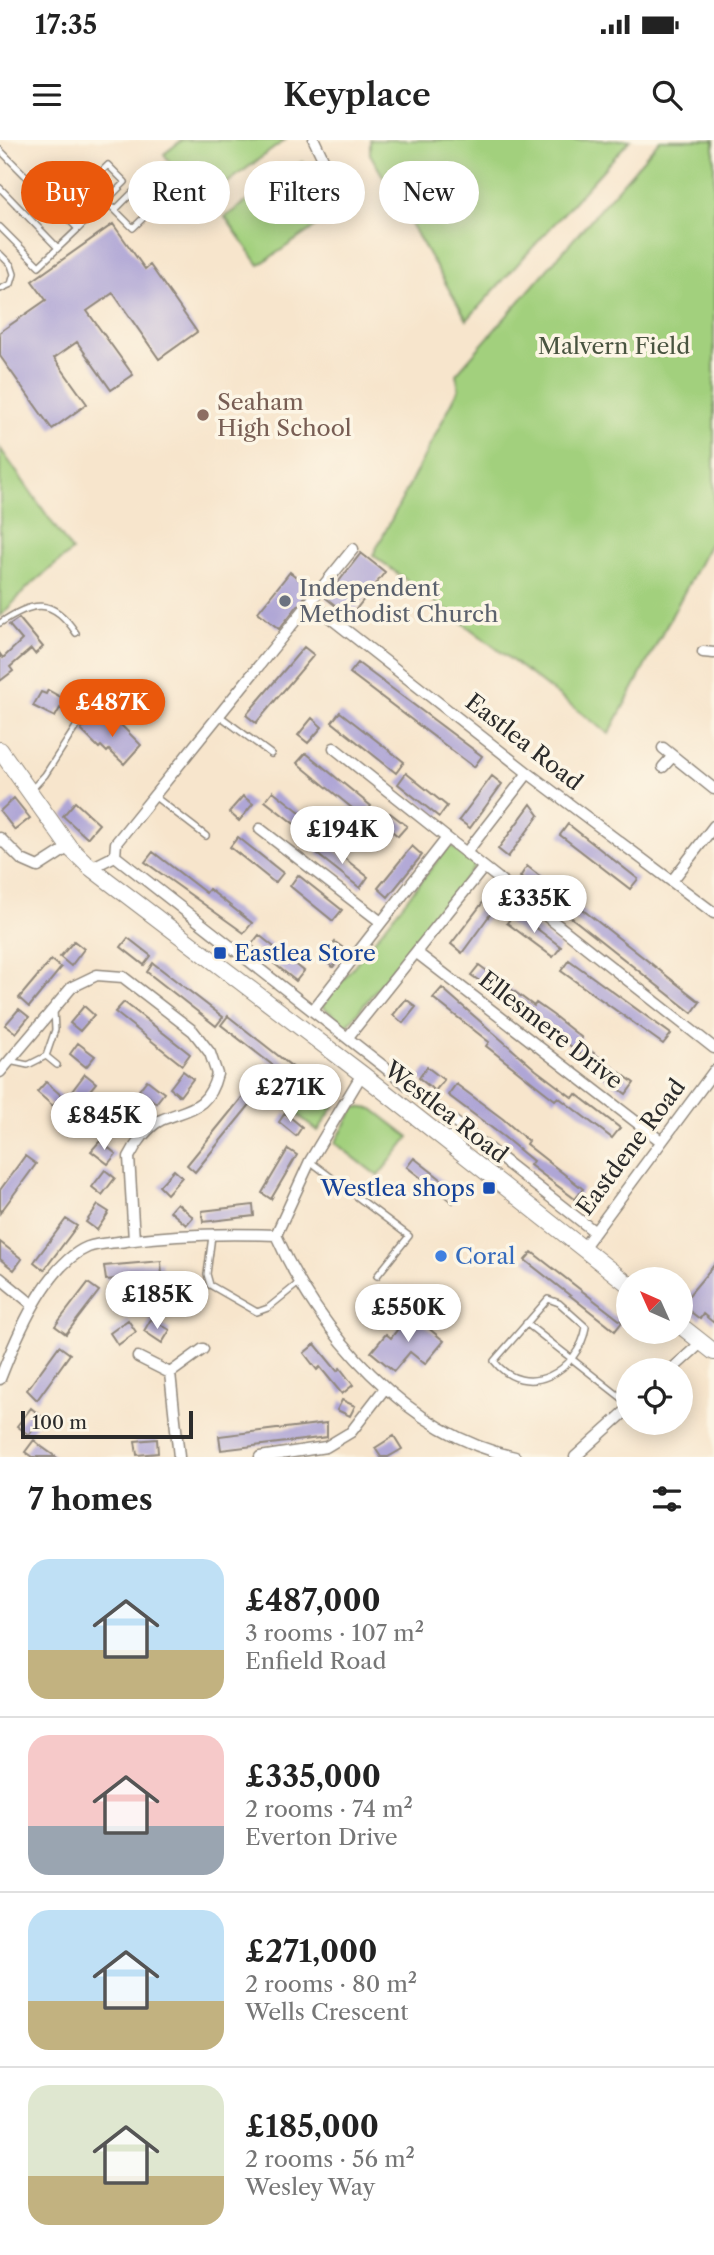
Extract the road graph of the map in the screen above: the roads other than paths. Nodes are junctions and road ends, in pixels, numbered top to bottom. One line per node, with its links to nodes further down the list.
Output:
1 (314, 140): 3 (street)
2 (0, 149): 4 (lane)
3 (324, 161)
4 (21, 170)
5 (114, 171): 7 (lane)
6 (0, 188): 13 (lane)
7 (114, 193)
8 (115, 210): 8 (lane)
9 (73, 224): 12 (lane)
10 (83, 224): 12 (lane)
11 (0, 227): 13 (lane)
12 (78, 229): 13 (lane)
13 (58, 248)
14 (0, 254): 15 (lane)
15 (0, 289)
16 (353, 549): 17 (street)
17 (310, 602): 20 (street); 28 (street, Eastlea Road)
18 (0, 623): 19 (lane)
19 (76, 633)
20 (220, 716): 25 (lane); 31 (street)
21 (81, 719): 30 (lane)
22 (334, 748): 36 (street)
23 (663, 748): 26 (street)
24 (0, 750): 30 (main road, Westlea Road)
25 (271, 754)
26 (673, 756): 27 (street); 29 (street)
27 (663, 767)
28 (528, 773): 38 (street); 42 (street, Eastlea Road)
29 (714, 789)
30 (30, 791): 37 (main road, Westlea Road)
31 (154, 796): 34 (lane); 39 (street)
32 (714, 826): 42 (street)
33 (260, 829): 45 (street)
34 (206, 836)
35 (0, 838): 37 (street)
36 (447, 838): 38 (street); 45 (street)
37 (69, 847): 41 (main road, Westlea Road)
38 (466, 853): 40 (street)
39 (115, 856): 41 (street); 43 (street)
40 (484, 867): 47 (street); 51 (street)
41 (91, 868): 46 (main road, Westlea Road)
42 (672, 881): 44 (street, Eastlea Road)
43 (184, 911): 46 (lane); 49 (street)
44 (714, 913)
45 (381, 922): 49 (street)
46 (171, 928): 57 (main road, Westlea Road)
47 (416, 953): 50 (street); 59 (street, Ellesmere Drive)
48 (54, 1007): 52 (lane); 53 (street); 64 (street)
49 (313, 1010): 50 (street)
50 (348, 1037): 61 (street)
51 (714, 1048)
52 (46, 1056): 53 (lane); 54 (lane)
53 (9, 1062): 56 (street)
54 (57, 1065)
55 (714, 1071): 58 (street, Eastdene Road)
56 (0, 1072)
57 (362, 1074): 60 (street); 65 (main road, Westlea Road)
58 (710, 1086): 59 (street, Eastdene Road)
59 (661, 1141): 61 (street, Eastdene Road)
60 (310, 1161): 63 (street); 67 (lane)
61 (594, 1231): 65 (street, Eastdene Road)
62 (213, 1233): 63 (street); 64 (street); 69 (lane)
63 (276, 1235): 69 (street)
64 (134, 1240): 70 (street)
65 (583, 1248): 66 (main road, Westlea Road)
66 (616, 1274)
67 (377, 1276)
68 (0, 1278): 70 (street)
69 (300, 1282): 80 (street)
70 (33, 1305): 79 (street)
71 (526, 1323): 77 (lane); 77 (lane); 77 (lane)
72 (693, 1335): 73 (main road)
73 (708, 1347): 76 (street)
74 (203, 1349): 78 (street)
75 (138, 1357): 78 (street)
76 (690, 1358)
77 (573, 1359): 81 (lane)
78 (170, 1373): 84 (street)
79 (0, 1379)
80 (385, 1388): 83 (street); 85 (street)
81 (616, 1394)
82 (616, 1420): 86 (street)
83 (509, 1456)
84 (179, 1457)
85 (260, 1457)
86 (575, 1457)

